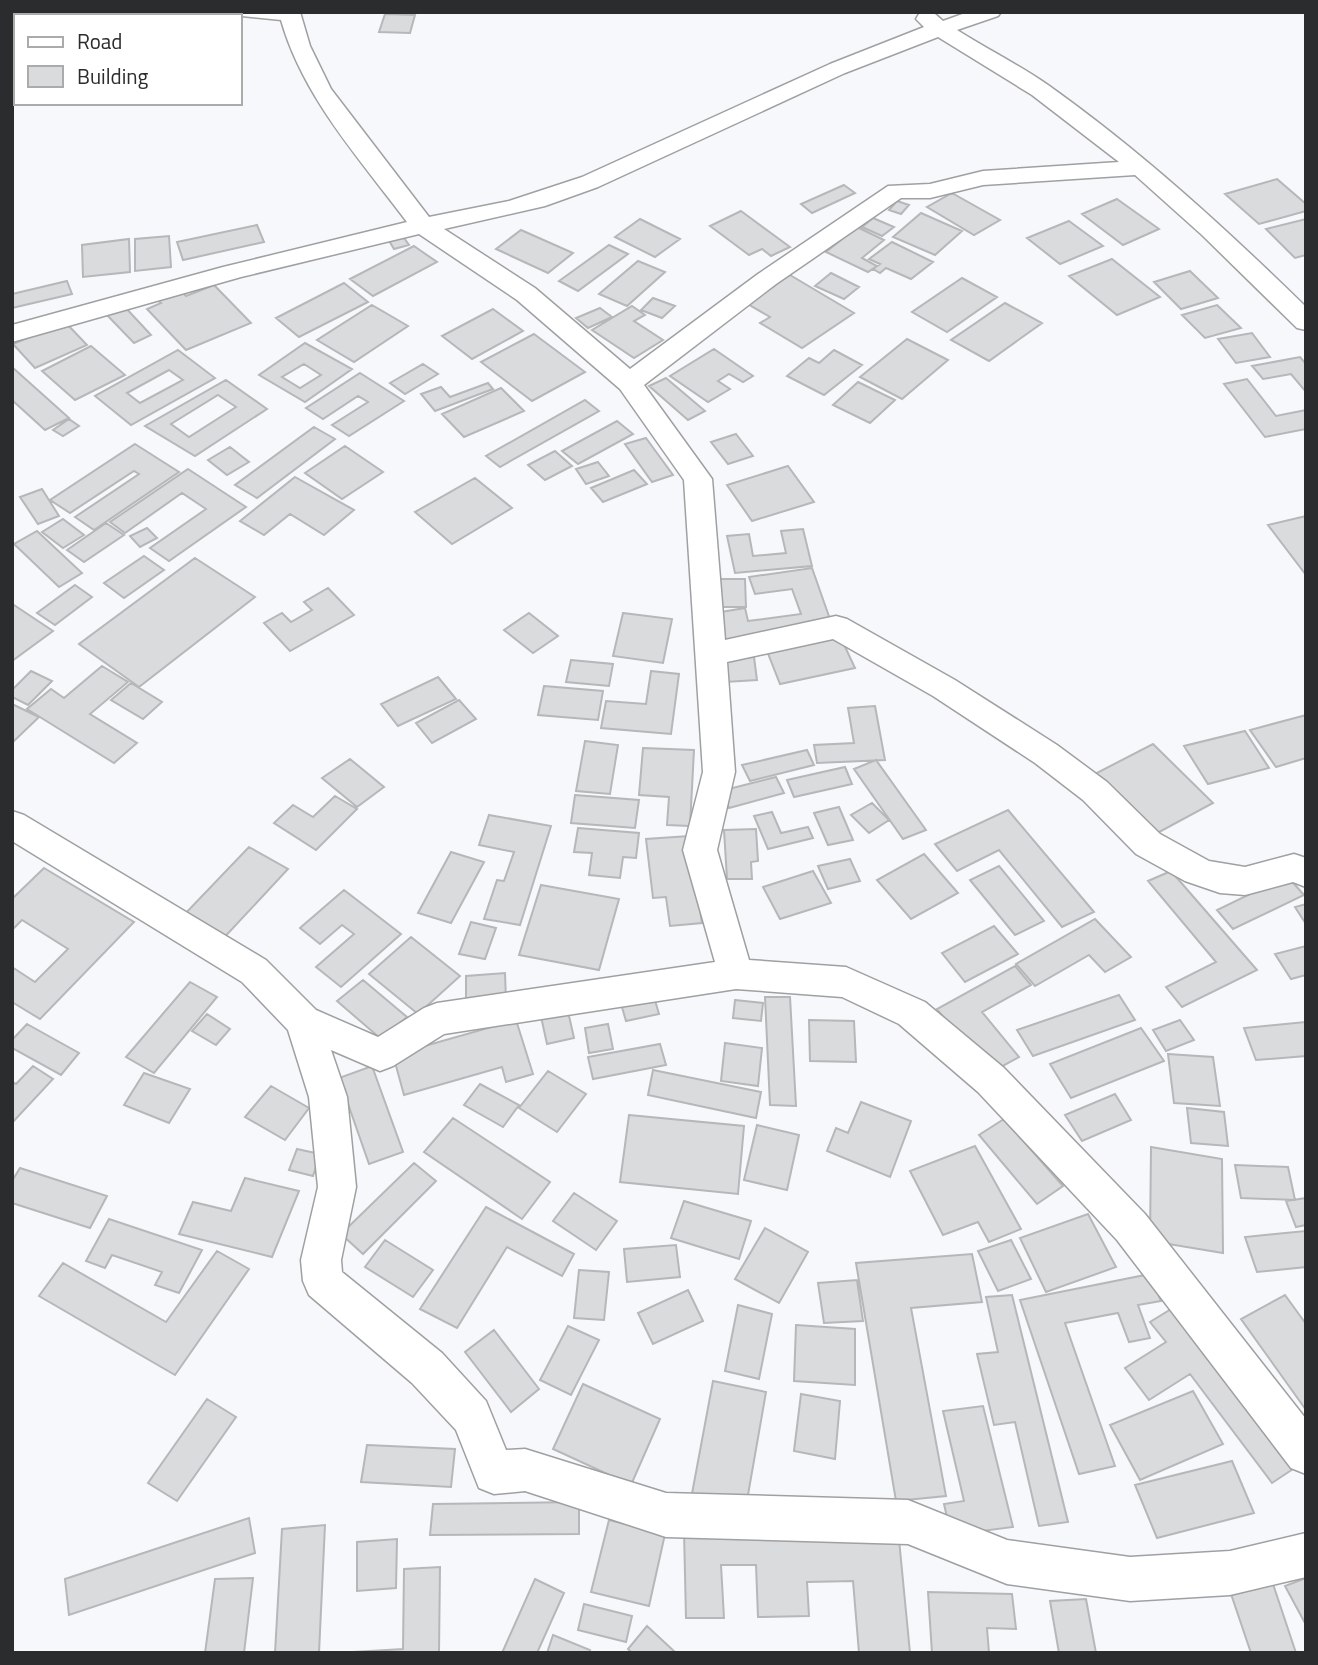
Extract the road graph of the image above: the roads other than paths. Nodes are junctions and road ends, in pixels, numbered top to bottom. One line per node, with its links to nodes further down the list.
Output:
1 (250, 12): 4 (street)
2 (918, 12): 5 (street)
3 (991, 12): 5 (street)
4 (289, 13): 7 (street)
5 (938, 28): 6 (street); 7 (street)
6 (1140, 168): 8 (street); 10 (street)
7 (422, 225): 9 (street); 10 (street)
8 (1306, 322)
9 (12, 334)
10 (629, 383): 11 (street)
11 (710, 640): 13 (street); 14 (street)
12 (12, 824): 15 (street)
13 (1306, 873)
14 (736, 974): 15 (street); 16 (street)
15 (303, 1021): 17 (street)
16 (1306, 1453)
17 (1306, 1555)

